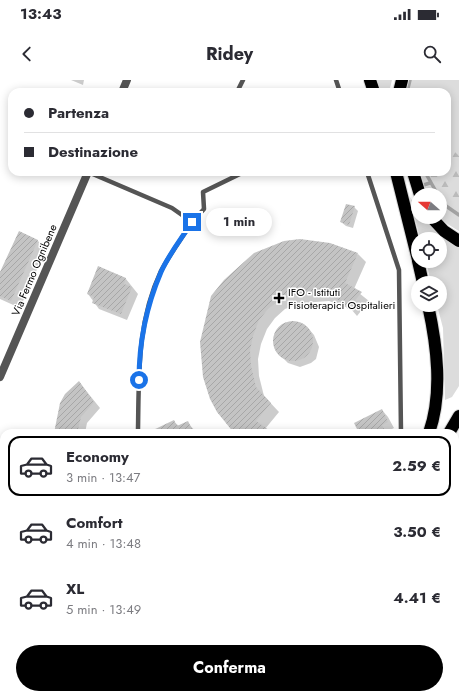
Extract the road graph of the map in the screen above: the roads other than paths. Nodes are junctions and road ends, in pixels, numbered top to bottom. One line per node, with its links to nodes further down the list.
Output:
1 (86, 176): 13 (street, Via Fermo Ognibene)
2 (97, 176): 8 (lane)
3 (236, 176): 8 (lane)
4 (368, 176): 16 (lane)
5 (397, 176): 10 (highway)
6 (414, 176): 7 (highway)
7 (418, 188)
8 (192, 222): 15 (lane)
9 (438, 224): 11 (highway)
10 (411, 232)
11 (459, 241)
12 (429, 312): 17 (highway)
13 (0, 377)
14 (459, 416): 18 (highway)
15 (138, 429)
16 (401, 429)
17 (430, 429)
18 (451, 429)

